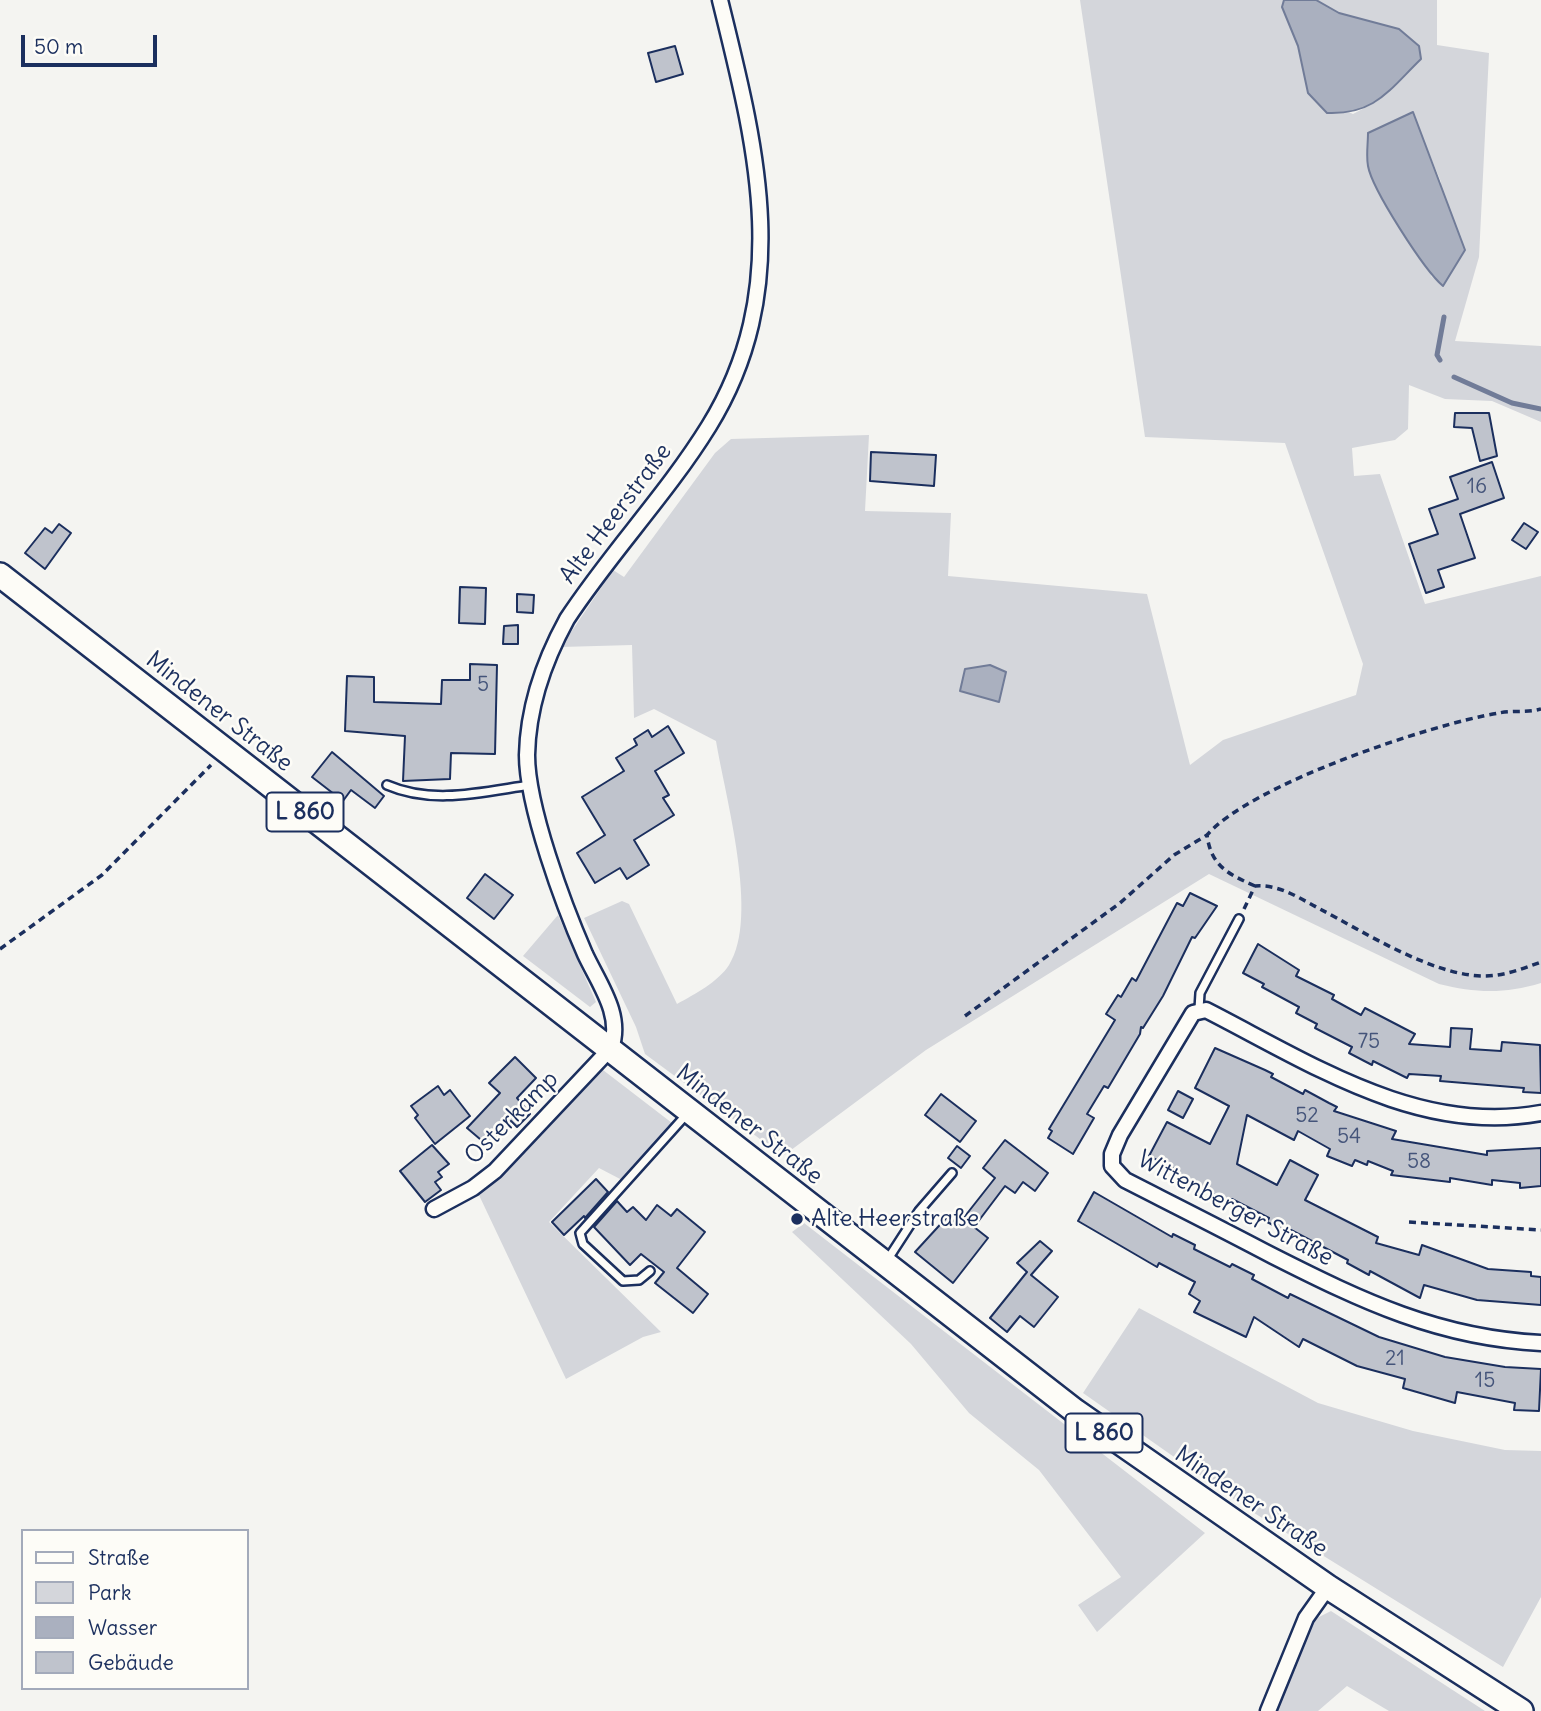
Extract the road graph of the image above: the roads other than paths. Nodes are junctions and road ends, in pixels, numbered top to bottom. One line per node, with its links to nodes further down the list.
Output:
1 (720, 0): 4 (street, Alte Heerstraße)
2 (0, 575): 7 (main road, Mindener Straße / L 860)
3 (387, 785): 4 (lane)
4 (531, 785): 7 (street, Alte Heerstraße)
5 (1239, 919): 6 (lane)
6 (1199, 1009): 9 (street); 14 (street, Wittenberger Straße)
7 (611, 1048): 8 (main road, Mindener Straße / L 860); 11 (street, Osterkamp)
8 (689, 1112): 12 (main road, Mindener Straße / L 860); 13 (lane)
9 (1541, 1113)
10 (952, 1172): 12 (lane)
11 (434, 1209)
12 (885, 1265): 15 (main road, Mindener Straße / L 860)
13 (650, 1271)
14 (1541, 1343)
15 (1328, 1587): 16 (street); 17 (main road, Mindener Straße / L 860)
16 (1268, 1711)
17 (1521, 1711)

